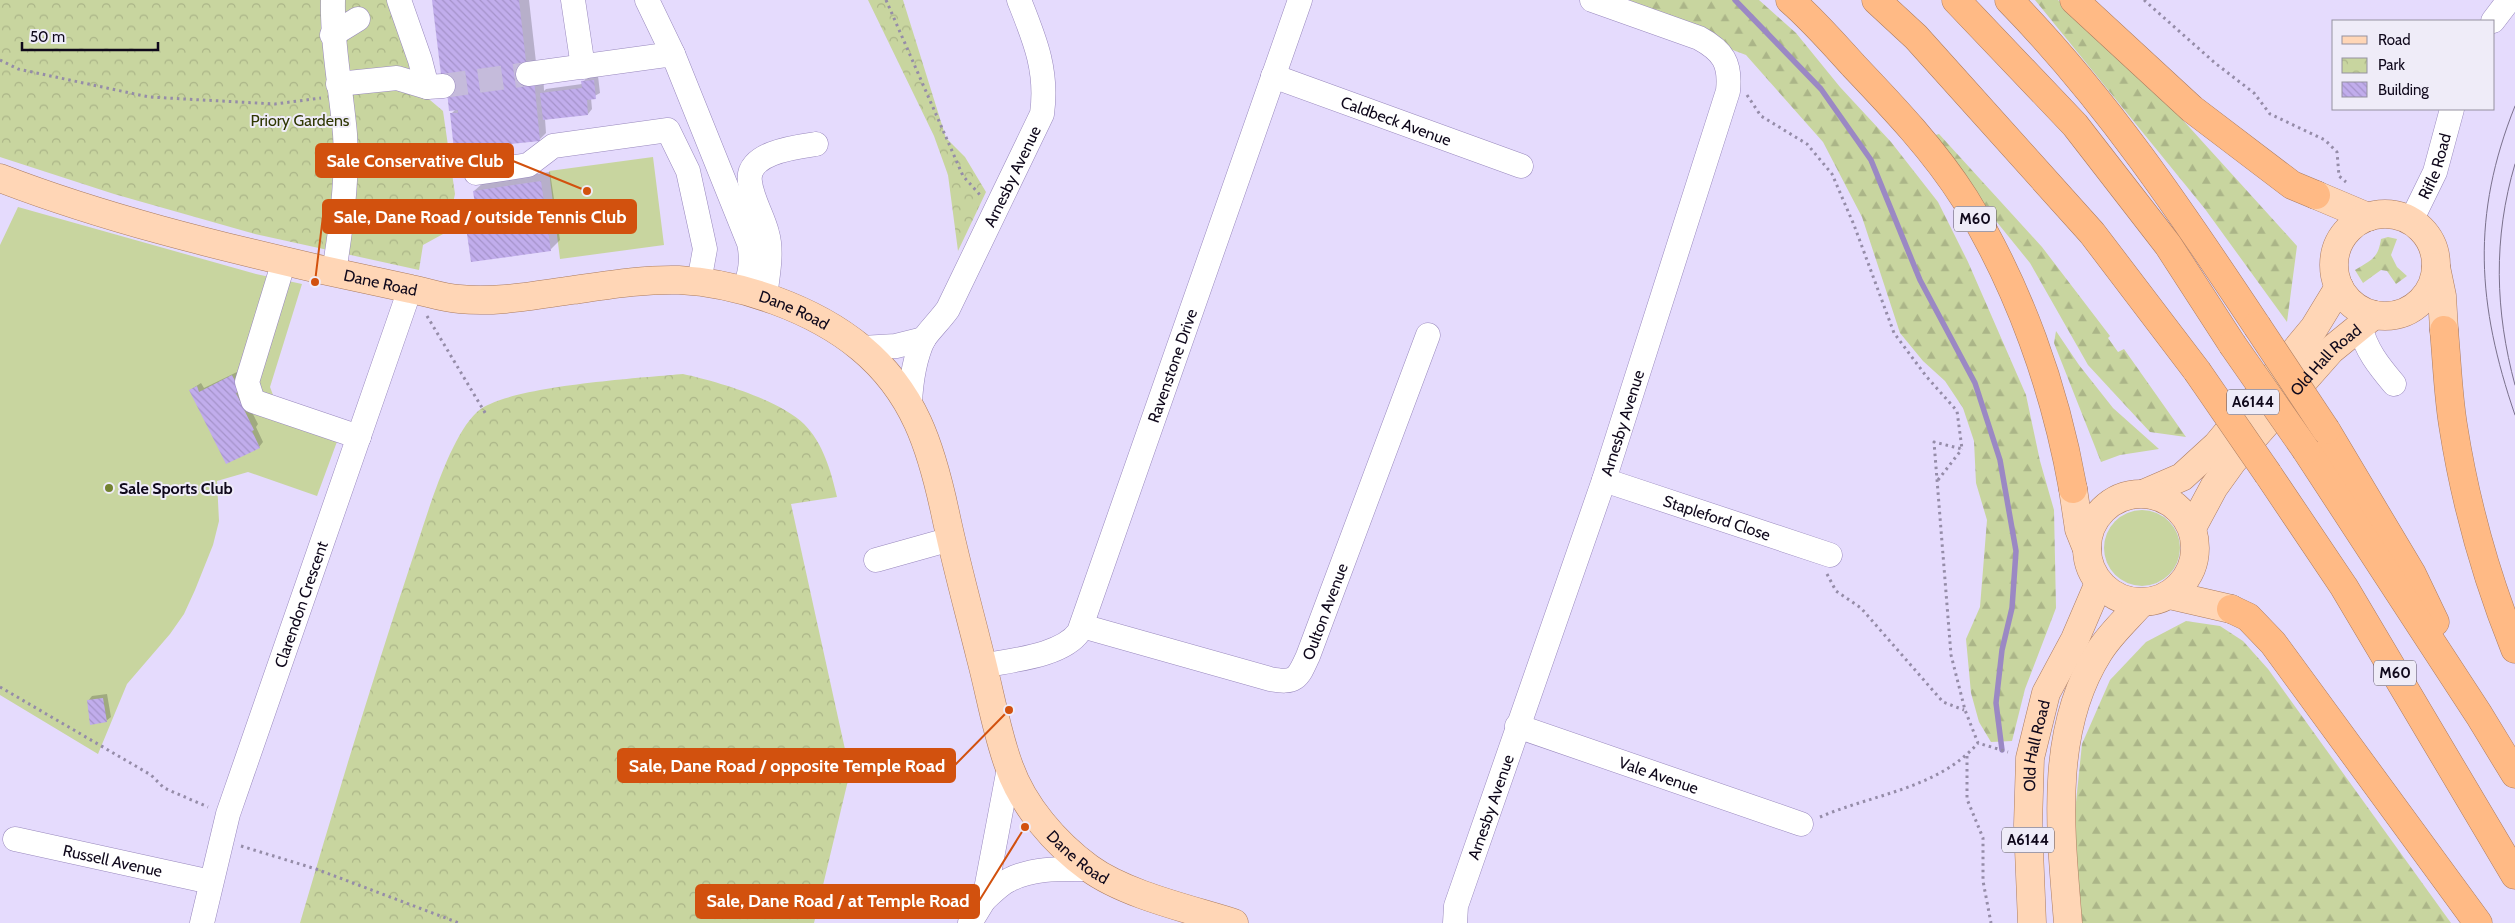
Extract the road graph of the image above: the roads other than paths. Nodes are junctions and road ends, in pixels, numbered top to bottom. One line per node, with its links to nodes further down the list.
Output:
1 (333, 0): 17 (street)
2 (399, 0): 23 (street)
3 (573, 0): 19 (street)
4 (647, 0): 18 (street)
5 (1019, 0): 42 (street, Arnesby Avenue)
6 (1300, 0): 22 (street, Ravenstone Drive)
7 (1592, 0): 47 (street, Arnesby Avenue)
8 (1790, 0): 48 (highway, M60)
9 (1876, 0): 69 (highway, M60, bridge)
10 (1956, 0): 20 (highway, M60)
11 (1973, 0): 20 (highway, M60)
12 (2010, 0): 62 (highway, M60, bridge)
13 (2074, 0): 29 (highway)
14 (2509, 0): 16 (street)
15 (358, 19): 17 (street)
16 (2494, 20)
17 (332, 35): 23 (street)
18 (673, 54): 19 (street); 38 (street)
19 (583, 67): 21 (street)
20 (2022, 70): 62 (highway, M60, bridge)
21 (528, 74)
22 (1272, 76): 26 (street, Caldbeck Avenue); 59 (street, Ravenstone Drive)
23 (339, 90): 34 (street)
24 (2452, 110): 31 (street, Rifle Road)
25 (816, 144): 38 (street)
26 (1521, 166)
27 (476, 173): 35 (street)
28 (0, 178): 32 (main road, Dane Road)
29 (2316, 195): 30 (main road)
30 (2368, 217): 31 (main road); 36 (main road)
31 (2411, 221): 33 (main road)
32 (284, 261): 34 (main road, Dane Road); 46 (street)
33 (2436, 266): 39 (main road); 40 (main road)
34 (334, 272): 37 (main road, Dane Road)
35 (699, 282): 37 (main road, Dane Road); 38 (main road, Dane Road)
36 (2339, 287): 39 (main road); 49 (main road, Old Hall Road / A6144)
37 (410, 289): 46 (street, Clarendon Crescent)
38 (754, 295): 43 (main road, Dane Road)
39 (2367, 320): 44 (street); 50 (main road, Old Hall Road / A6144)
40 (2444, 330): 60 (highway)
41 (1428, 335): 59 (street, Oulton Avenue)
42 (924, 339): 43 (street); 45 (street, Arnesby Avenue)
43 (862, 348): 45 (main road, Dane Road)
44 (2394, 384)
45 (910, 403): 51 (main road, Dane Road)
46 (359, 437): 70 (street, Clarendon Crescent)
47 (1604, 480): 53 (street, Stapleford Close); 63 (street, Arnesby Avenue)
48 (2073, 489): 52 (main road)
49 (2145, 493): 50 (main road); 52 (main road)
50 (2192, 528): 56 (main road)
51 (951, 539): 54 (street); 61 (main road, Dane Road)
52 (2086, 549): 55 (main road)
53 (1830, 556)
54 (875, 558)
55 (2099, 583): 57 (main road); 76 (main road, Old Hall Road / A6144)
56 (2170, 595): 57 (main road); 58 (main road)
57 (2141, 603): 77 (main road, Old Hall Road / A6144)
58 (2232, 609): 78 (highway)
59 (1082, 626): 61 (street, Ravenstone Drive)
60 (2515, 648)
61 (983, 666): 64 (main road, Dane Road)
62 (2479, 715): 65 (highway, M60)
63 (1517, 726): 66 (street, Vale Avenue); 75 (street, Arnesby Avenue)
64 (1009, 768): 68 (main road, Dane Road); 71 (street)
65 (2515, 774)
66 (1801, 824)
67 (15, 839): 70 (street, Russell Avenue)
68 (1091, 870): 71 (street); 74 (main road, Dane Road)
69 (2515, 875)
70 (211, 882): 72 (street, Clarendon Crescent)
71 (984, 900): 73 (street)
72 (202, 923)
73 (970, 923)
74 (1234, 923)
75 (1455, 923)
76 (2032, 923)
77 (2068, 923)
78 (2478, 923)

